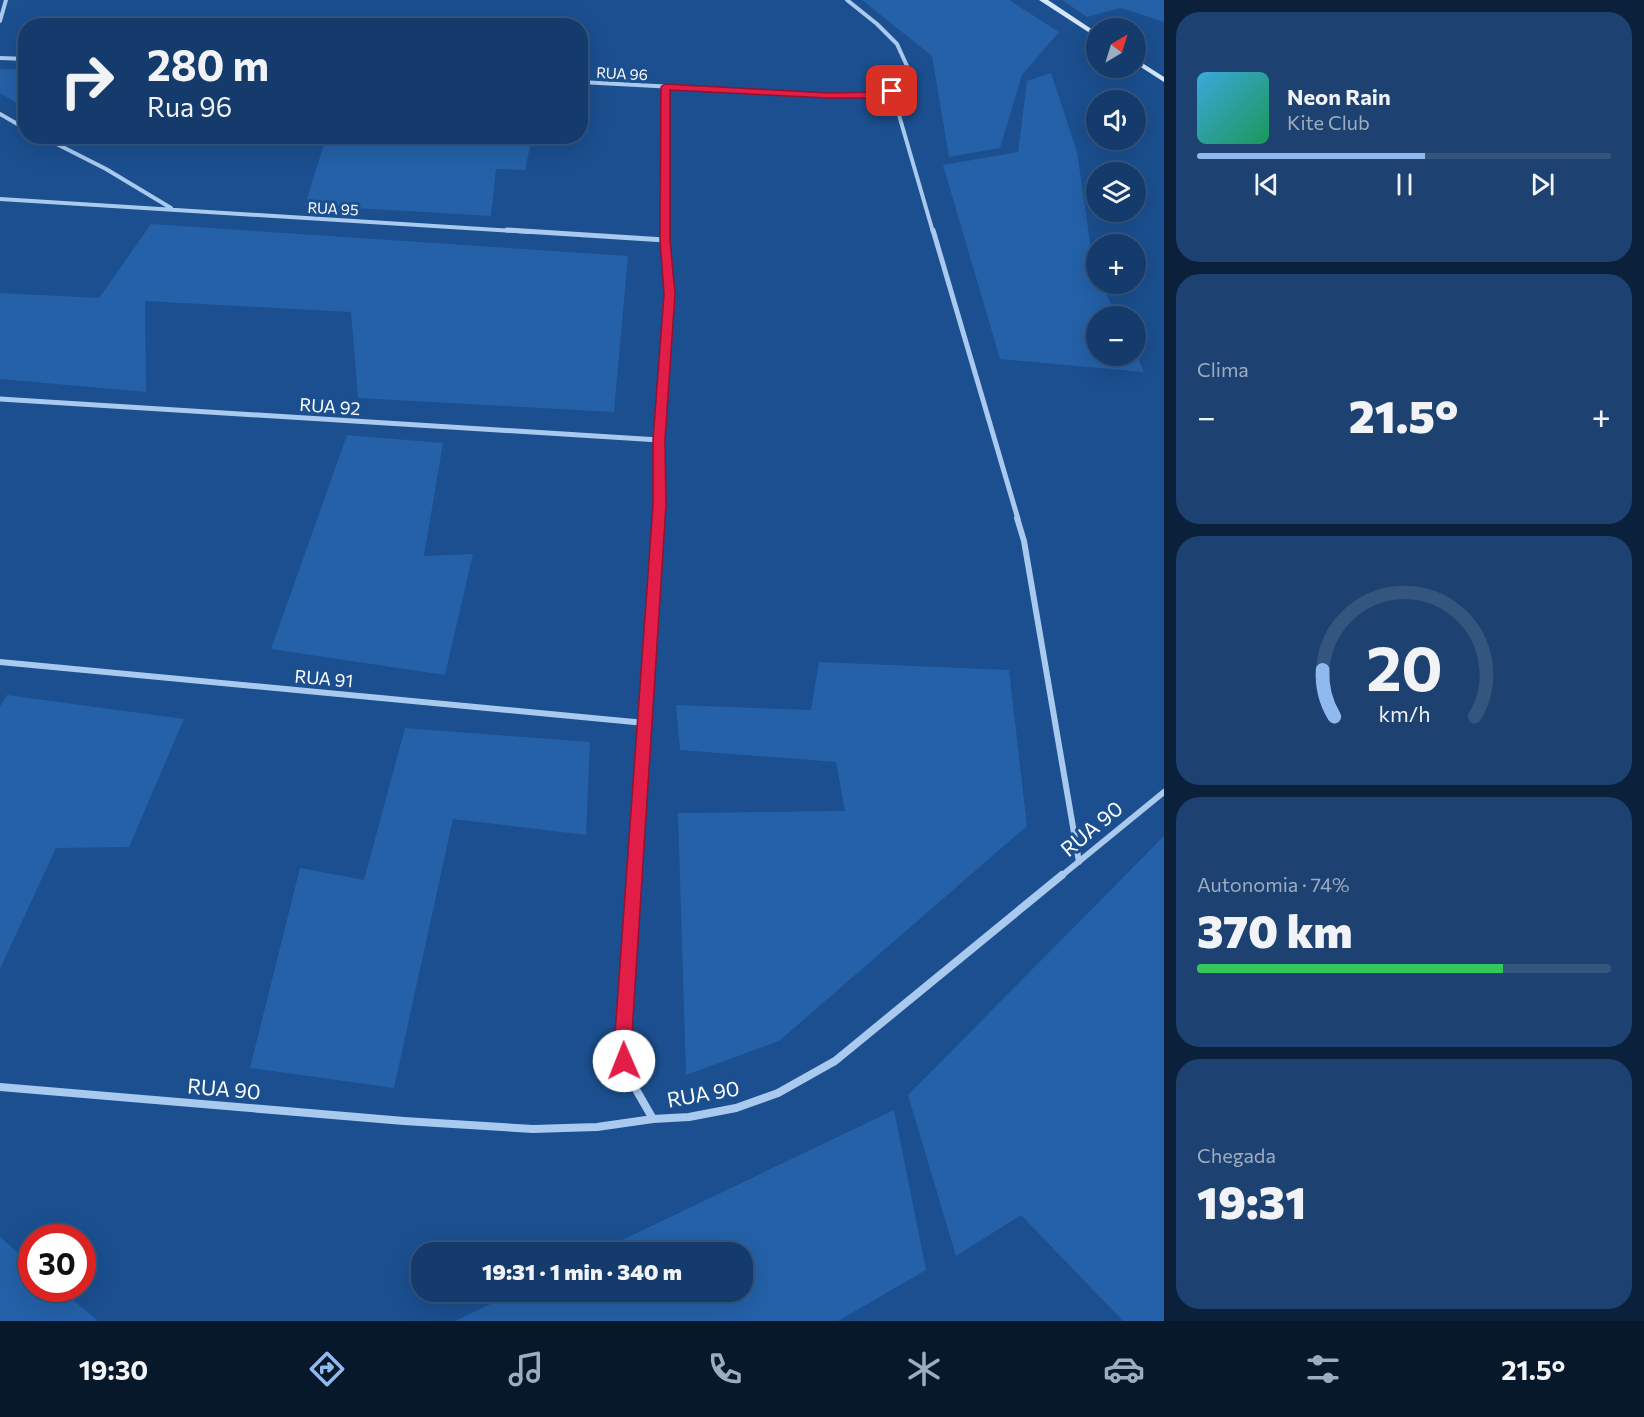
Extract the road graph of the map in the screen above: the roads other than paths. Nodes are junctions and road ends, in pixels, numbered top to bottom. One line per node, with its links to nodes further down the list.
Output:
1 (6, 0): 4 (street)
2 (847, 0): 12 (street)
3 (1043, 0): 5 (main road)
4 (0, 21)
5 (1086, 28)
6 (0, 58): 7 (street)
7 (18, 59)
8 (1146, 68): 9 (main road)
9 (1164, 80)
10 (588, 82): 11 (street, RUA 96)
11 (665, 87): 12 (street, RUA 96); 18 (street)
12 (892, 91): 24 (street)
13 (0, 114): 14 (street)
14 (18, 124)
15 (57, 144): 17 (street)
16 (0, 199): 17 (street, RUA 95)
17 (174, 210): 18 (street, RUA 95)
18 (665, 240): 20 (street)
19 (0, 399): 20 (street, RUA 92)
20 (659, 440): 22 (street)
21 (0, 662): 22 (street, RUA 91)
22 (645, 723): 26 (street)
23 (1164, 792): 24 (street, RUA 90)
24 (1079, 862): 26 (street, RUA 90)
25 (0, 1088): 26 (street, RUA 90)
26 (653, 1119)

